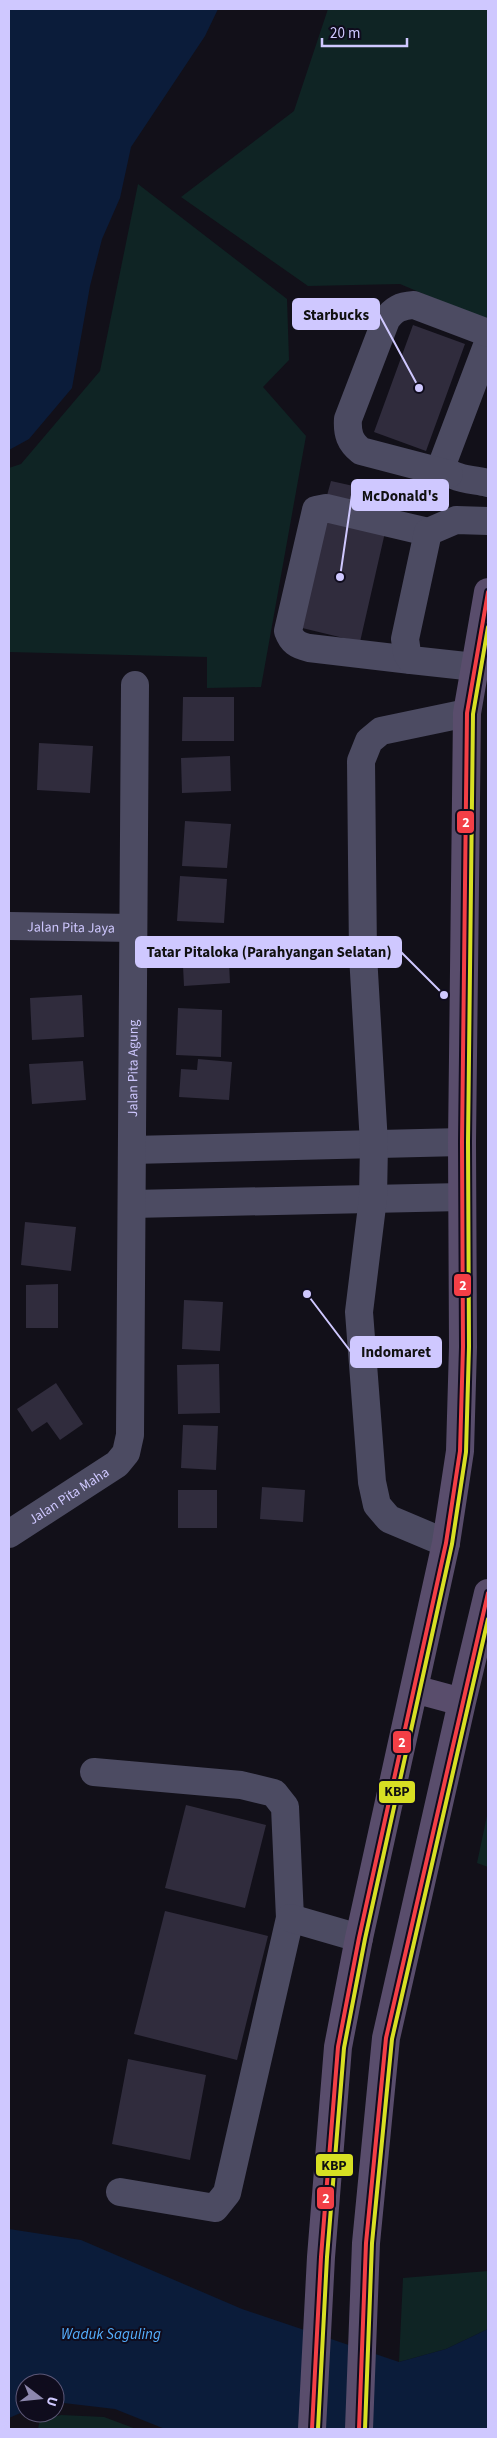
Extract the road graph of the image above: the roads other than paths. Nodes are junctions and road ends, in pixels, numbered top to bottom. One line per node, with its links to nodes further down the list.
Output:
1 (488, 333): 3 (street)
2 (488, 343): 3 (street)
3 (449, 474): 4 (street)
4 (488, 483)
5 (488, 521): 6 (street)
6 (428, 532): 8 (street); 8 (street)
7 (488, 592): 9 (main road)
8 (406, 659): 9 (street)
9 (475, 667): 11 (main road)
10 (135, 685): 13 (street, Jalan Pita Agung)
11 (467, 713): 14 (main road); 15 (street)
12 (9, 926): 13 (street, Jalan Pita Jaya)
13 (133, 928): 16 (street, Jalan Pita Agung)
14 (462, 1142): 15 (street); 18 (main road)
15 (374, 1144): 16 (street); 17 (street)
16 (132, 1150): 19 (street, Jalan Pita Agung)
17 (373, 1198): 18 (street); 19 (street); 22 (street)
18 (462, 1198): 22 (main road)
19 (132, 1204): 20 (street, Jalan Pita Agung)
20 (126, 1453): 21 (street, Jalan Pita Maha)
21 (9, 1534)
22 (446, 1543): 24 (main road)
23 (488, 1597): 25 (main road)
24 (414, 1689): 25 (main road); 28 (main road)
25 (462, 1702): 31 (main road)
26 (94, 1772): 27 (street)
27 (290, 1918): 28 (street); 29 (street)
28 (359, 1938): 30 (main road)
29 (120, 2192)
30 (312, 2429)
31 (359, 2429)

